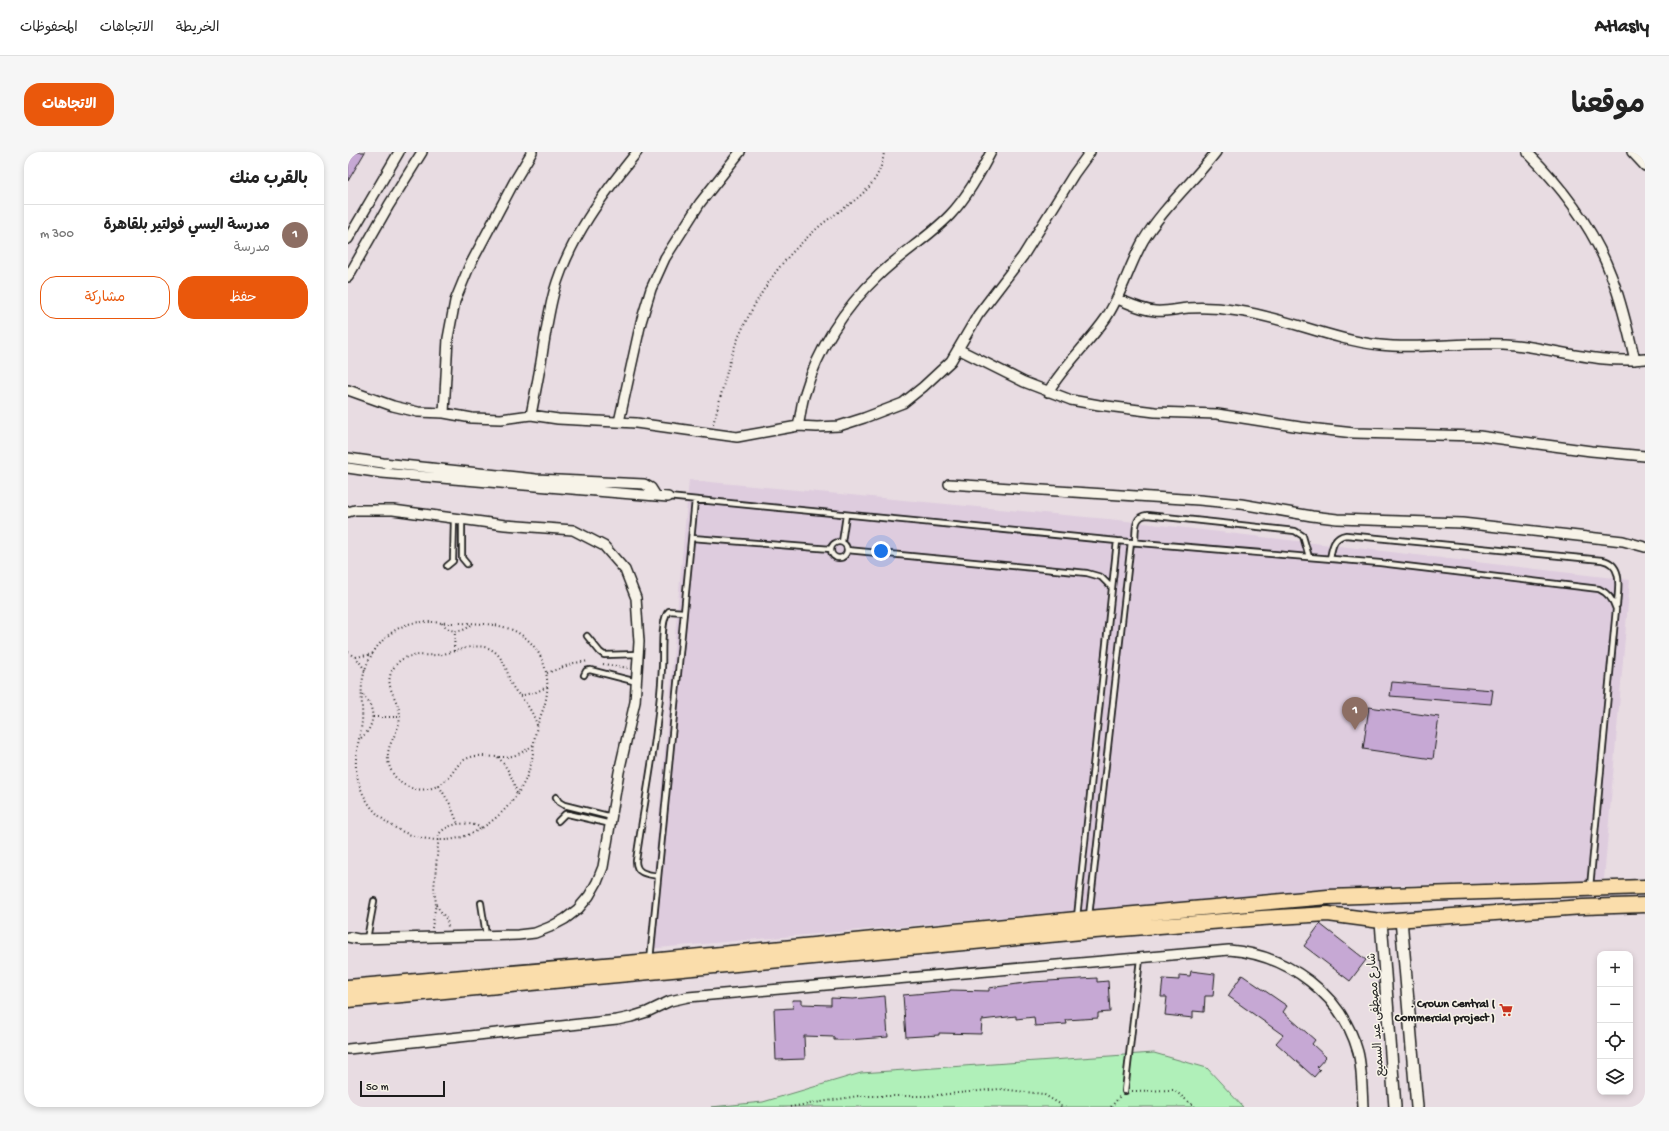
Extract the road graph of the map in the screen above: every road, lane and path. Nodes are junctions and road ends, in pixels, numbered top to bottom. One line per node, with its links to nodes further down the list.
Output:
1 (400, 152): 13 (street)
2 (422, 152): 14 (street)
3 (532, 152): 21 (street)
4 (637, 152): 22 (street)
5 (740, 152): 23 (street)
6 (884, 152): 25 (path)
7 (991, 152): 24 (street)
8 (1090, 152): 16 (street)
9 (1216, 152): 15 (street)
10 (1526, 152): 18 (street)
11 (1632, 152): 12 (street)
12 (1645, 166)
13 (348, 239)
14 (348, 277)
15 (1118, 298): 18 (street); 20 (street)
16 (958, 349): 20 (street); 24 (street)
17 (1645, 359): 18 (street)
18 (1635, 360)
19 (348, 390): 21 (street)
20 (1048, 392): 26 (street)
21 (444, 413): 22 (street)
22 (531, 415): 23 (street)
23 (619, 422): 25 (street)
24 (798, 426): 25 (street)
25 (711, 433)
26 (1645, 456)
27 (348, 458): 30 (street)
28 (348, 468): 30 (street)
29 (949, 484): 40 (street)
30 (656, 496): 31 (street)
31 (668, 497): 32 (lane)
32 (696, 500): 34 (lane); 36 (lane)
33 (348, 512): 35 (street)
34 (846, 515): 37 (lane); 38 (lane)
35 (458, 519): 45 (lane); 46 (lane); 57 (street)
36 (692, 538): 41 (lane); 49 (lane)
37 (1117, 541): 39 (lane); 47 (lane)
38 (842, 542): 41 (lane); 42 (lane)
39 (1133, 542): 43 (lane); 43 (lane); 86 (lane)
40 (1645, 547)
41 (831, 549): 42 (lane)
42 (847, 550): 47 (lane)
43 (1309, 557): 44 (lane)
44 (1330, 559): 48 (lane); 48 (lane)
45 (467, 564)
46 (447, 566)
47 (1111, 587): 86 (lane)
48 (1616, 609): 81 (lane)
49 (684, 612): 79 (lane); 79 (lane)
50 (442, 623): 51 (path); 52 (path); 56 (path)
51 (472, 624): 52 (path); 62 (path)
52 (455, 631): 54 (path)
53 (588, 636): 57 (lane)
54 (454, 651): 64 (path); 66 (path)
55 (348, 652): 58 (path)
56 (373, 654): 58 (path); 59 (path)
57 (639, 654): 61 (street)
58 (355, 657): 59 (path)
59 (365, 670): 63 (path)
60 (584, 675): 61 (lane)
61 (637, 682): 74 (street)
62 (547, 686): 64 (path); 67 (path)
63 (362, 694): 65 (path); 68 (path)
64 (520, 696): 67 (path)
65 (373, 717): 66 (path); 68 (path)
66 (400, 717): 71 (path)
67 (537, 726): 69 (path)
68 (360, 739): 78 (path)
69 (533, 744): 70 (path); 72 (path)
70 (498, 757): 71 (path); 72 (path)
71 (439, 786): 76 (path)
72 (517, 795): 77 (path)
73 (556, 797): 74 (lane)
74 (611, 820): 75 (lane); 89 (street)
75 (558, 821)
76 (458, 824): 77 (path); 78 (path)
77 (482, 828): 78 (path)
78 (438, 840): 84 (path)
79 (658, 876): 95 (lane)
80 (1645, 887): 81 (main road)
81 (1590, 889): 86 (main road)
82 (374, 901): 93 (lane)
83 (481, 903): 89 (lane)
84 (436, 904): 90 (path); 92 (path)
85 (1645, 905): 87 (main road)
86 (1083, 918): 95 (main road)
87 (1401, 919): 88 (main road); 106 (street)
88 (1381, 921): 97 (main road); 105 (street, شارع مصطفى عبد السميع)
89 (486, 935): 90 (street)
90 (449, 936): 92 (street)
91 (348, 937): 93 (street)
92 (432, 937): 93 (street)
93 (367, 939)
94 (1140, 959): 98 (street); 99 (lane); 104 (street)
95 (650, 961): 96 (main road)
96 (348, 987)
97 (348, 1000)
98 (348, 1049)
99 (1125, 1091): 102 (path); 103 (path)
100 (790, 1107): 101 (path)
101 (1061, 1107)
102 (1111, 1107)
103 (1195, 1107)
104 (1363, 1107)
105 (1395, 1107)
106 (1417, 1107)

